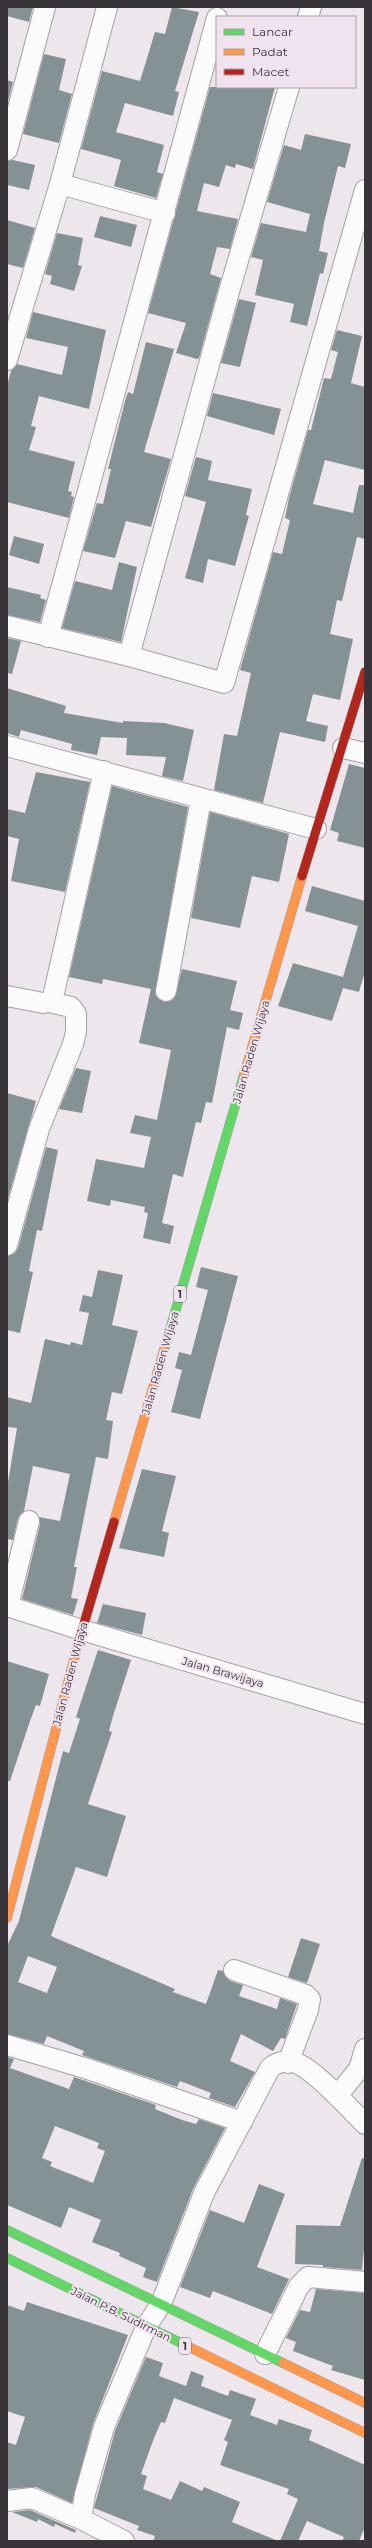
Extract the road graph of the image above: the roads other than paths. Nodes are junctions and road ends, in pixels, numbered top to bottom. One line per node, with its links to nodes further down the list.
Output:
1 (45, 7): 5 (street)
2 (107, 7): 6 (street)
3 (216, 21): 8 (street)
4 (288, 88): 12 (street)
5 (7, 150)
6 (60, 184): 8 (street); 9 (street)
7 (365, 190): 12 (street)
8 (165, 213): 11 (street)
9 (7, 360)
10 (7, 626): 11 (street)
11 (48, 637): 12 (street)
12 (129, 656)
13 (365, 672): 15 (highway, Jalan Raden Wijaya / 1)
14 (7, 746): 17 (street)
15 (343, 748): 16 (street); 19 (highway, Jalan Raden Wijaya / 1)
16 (365, 753)
17 (104, 771): 18 (street); 22 (street)
18 (201, 799): 19 (street); 20 (street)
19 (316, 829): 26 (highway, Jalan Raden Wijaya / 1)
20 (166, 991)
21 (7, 996): 22 (street)
22 (49, 1002): 23 (street)
23 (7, 1245)
24 (29, 1521): 25 (street)
25 (7, 1606): 26 (street, Jalan Brawijaya)
26 (82, 1630): 27 (street, Jalan Brawijaya); 28 (highway, Jalan Raden Wijaya / 1)
27 (365, 1714)
28 (7, 1918)
29 (234, 1970): 32 (street)
30 (7, 2045): 34 (street)
31 (365, 2049): 33 (street)
32 (288, 2063): 33 (street); 34 (street)
33 (337, 2096): 35 (street)
34 (242, 2122): 39 (street)
35 (365, 2124)
36 (7, 2230): 39 (highway)
37 (7, 2258): 40 (highway, Jalan P.B. Sudirman / 1)
38 (365, 2282): 41 (street)
39 (160, 2304): 40 (street); 41 (highway)
40 (146, 2327): 43 (highway, Jalan P.B. Sudirman / 1); 45 (street)
41 (265, 2354): 42 (highway)
42 (365, 2403)
43 (365, 2433)
44 (7, 2501): 45 (street)
45 (81, 2519): 46 (street)
46 (124, 2541)

